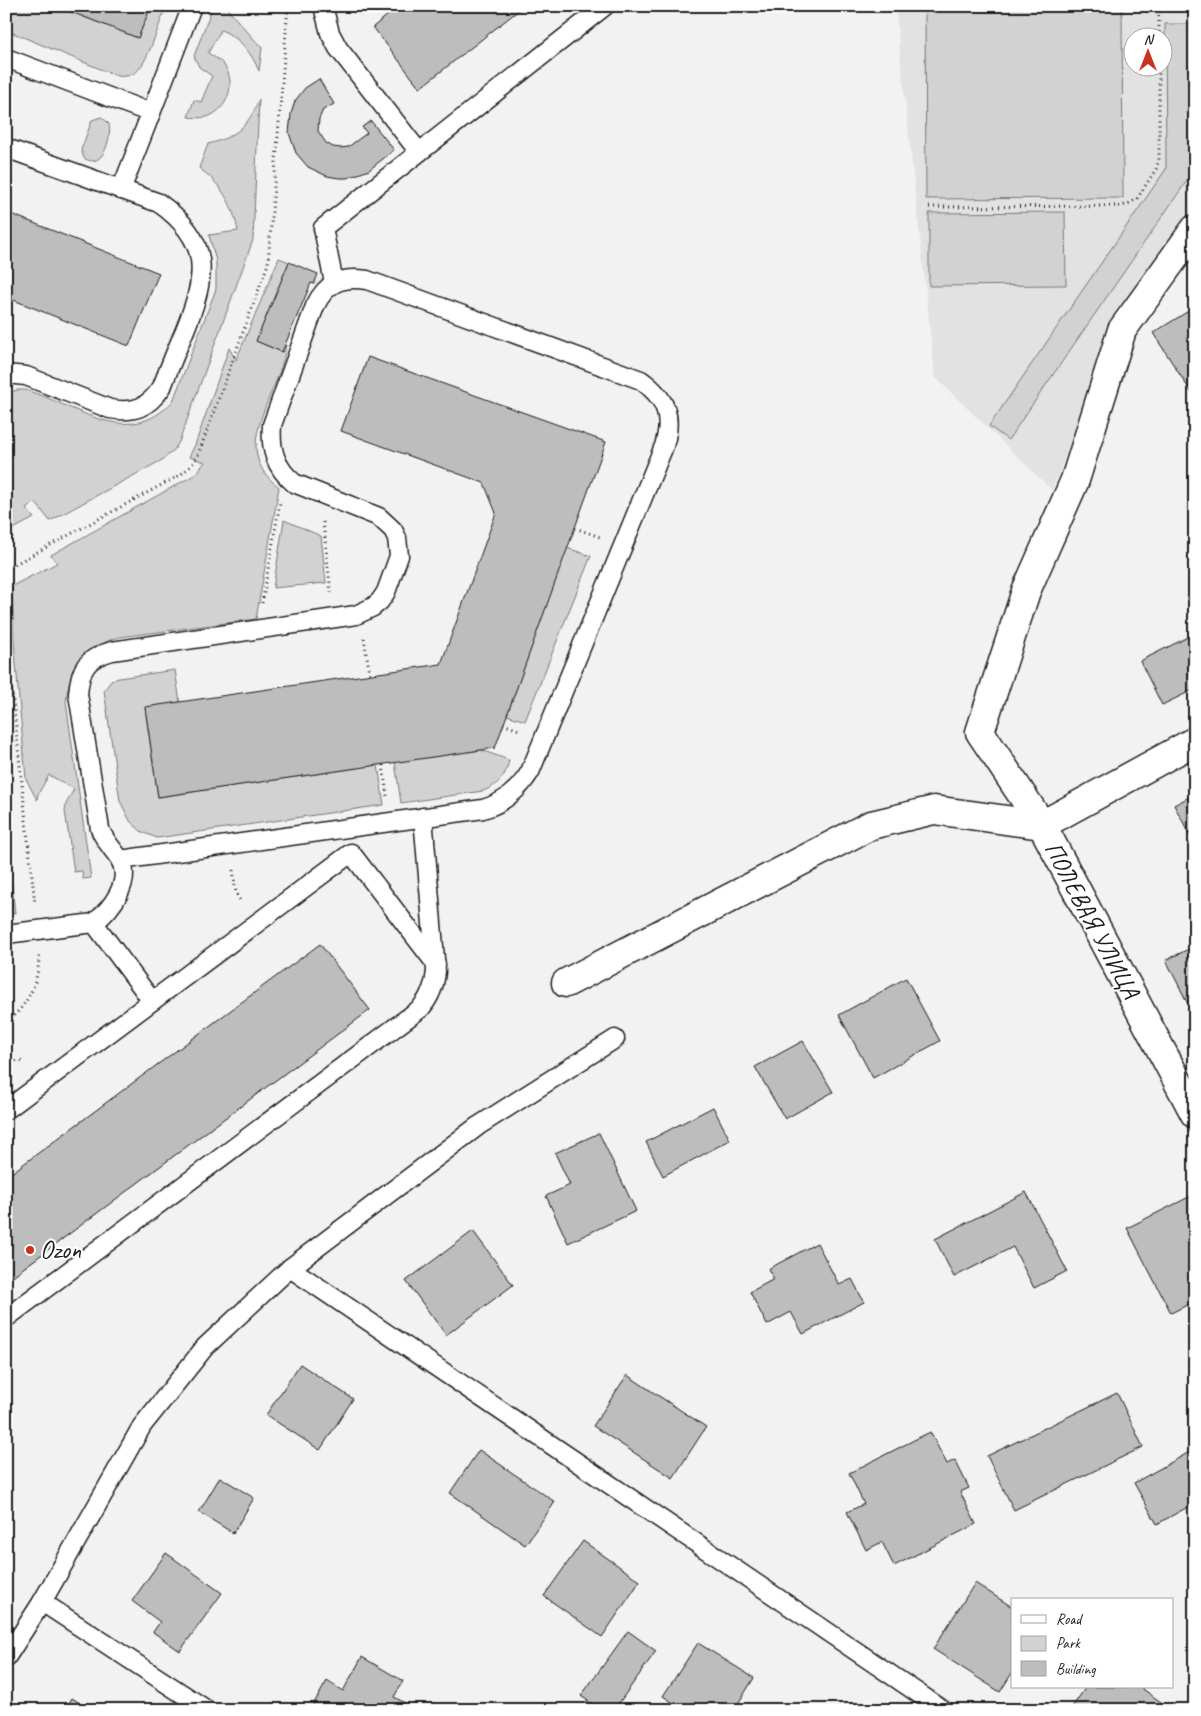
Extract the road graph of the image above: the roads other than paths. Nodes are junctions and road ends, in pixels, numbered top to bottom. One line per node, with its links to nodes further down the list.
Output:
1 (192, 6): 5 (lane)
2 (323, 6): 7 (lane)
3 (605, 6): 7 (lane)
4 (6, 58): 5 (lane)
5 (151, 113): 8 (lane)
6 (6, 148): 8 (lane)
7 (419, 152): 10 (lane)
8 (121, 190): 11 (lane)
9 (1195, 229): 14 (street, ПОЛЕВАЯ УЛИЦА)
10 (334, 283): 13 (lane); 17 (lane)
11 (6, 374)
12 (1195, 741): 14 (street)
13 (423, 817): 15 (lane); 20 (lane)
14 (1042, 825): 21 (street); 25 (street, ПОЛЕВАЯ УЛИЦА)
15 (334, 830): 16 (lane); 17 (lane)
16 (352, 853): 20 (lane); 22 (lane)
17 (120, 860): 18 (lane)
18 (94, 923): 19 (lane); 22 (lane)
19 (6, 934)
20 (436, 964): 27 (lane)
21 (566, 983)
22 (152, 1001): 24 (lane)
23 (615, 1040): 26 (lane)
24 (6, 1110)
25 (1195, 1114)
26 (290, 1268): 28 (lane); 31 (lane)
27 (6, 1318)
28 (42, 1602): 29 (lane); 30 (lane)
29 (6, 1658)
30 (207, 1710)
31 (943, 1710)

